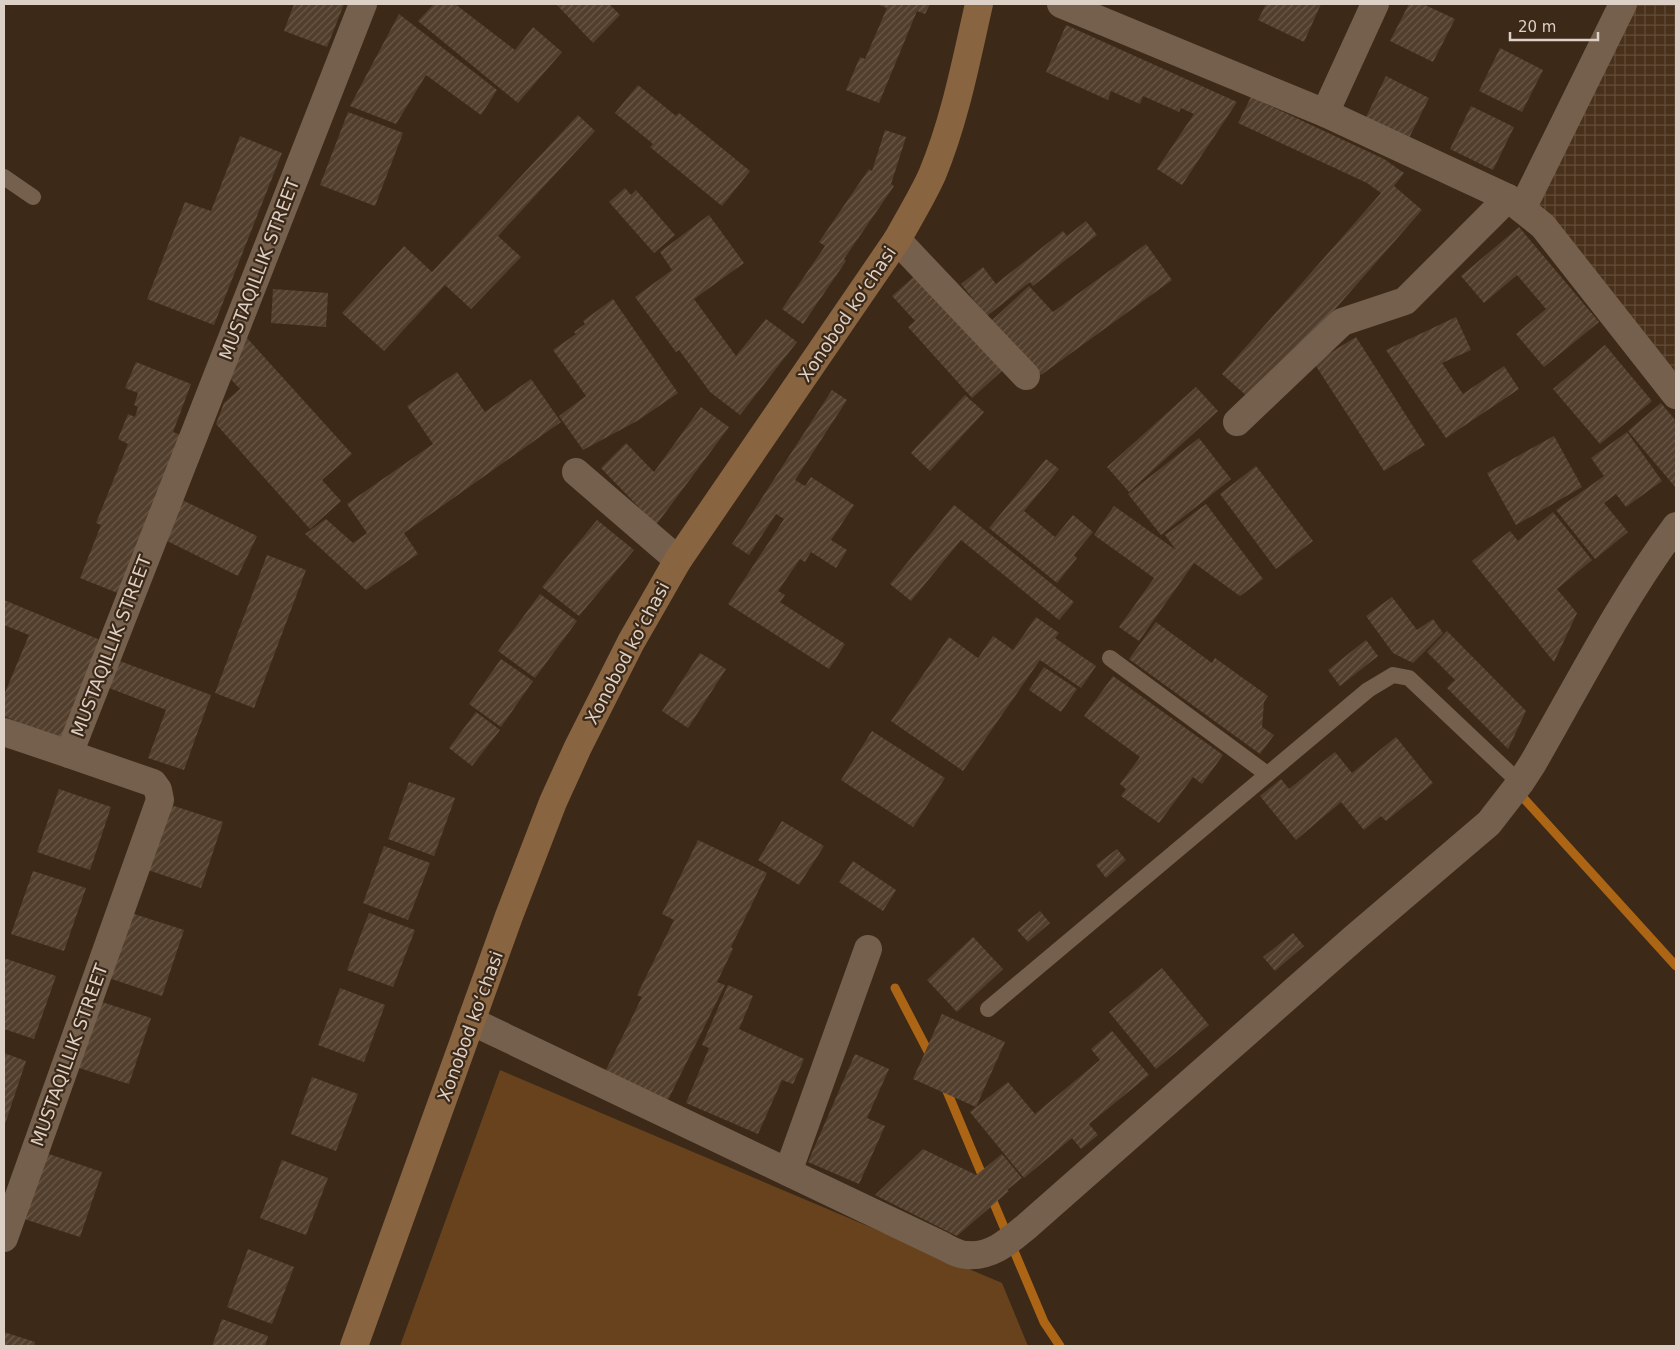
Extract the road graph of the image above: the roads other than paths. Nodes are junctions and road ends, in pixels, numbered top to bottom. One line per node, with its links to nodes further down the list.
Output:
1 (363, 4): 19 (street, MUSTAQILLIK STREET)
2 (979, 4): 10 (main road, Xonobod koʻchasi)
3 (1061, 4): 6 (street)
4 (1374, 4): 6 (street)
5 (1623, 4): 9 (street)
6 (1325, 113): 9 (street)
7 (4, 177): 8 (lane)
8 (33, 197)
9 (1515, 203): 12 (street); 13 (street)
10 (897, 240): 11 (street); 16 (main road, Xonobod koʻchasi)
11 (1026, 376)
12 (1676, 396)
13 (1237, 422)
14 (576, 472): 16 (street)
15 (1676, 526): 21 (street)
16 (678, 560): 24 (main road, Xonobod koʻchasi)
17 (1110, 658): 20 (lane)
18 (4, 732): 19 (street)
19 (69, 754): 26 (street, MUSTAQILLIK STREET)
20 (1267, 774): 21 (lane); 23 (lane)
21 (1520, 783): 25 (street)
22 (868, 949): 25 (street)
23 (988, 1009)
24 (471, 1021): 25 (street); 27 (main road, Xonobod koʻchasi)
25 (788, 1172)
26 (4, 1238)
27 (354, 1346)

